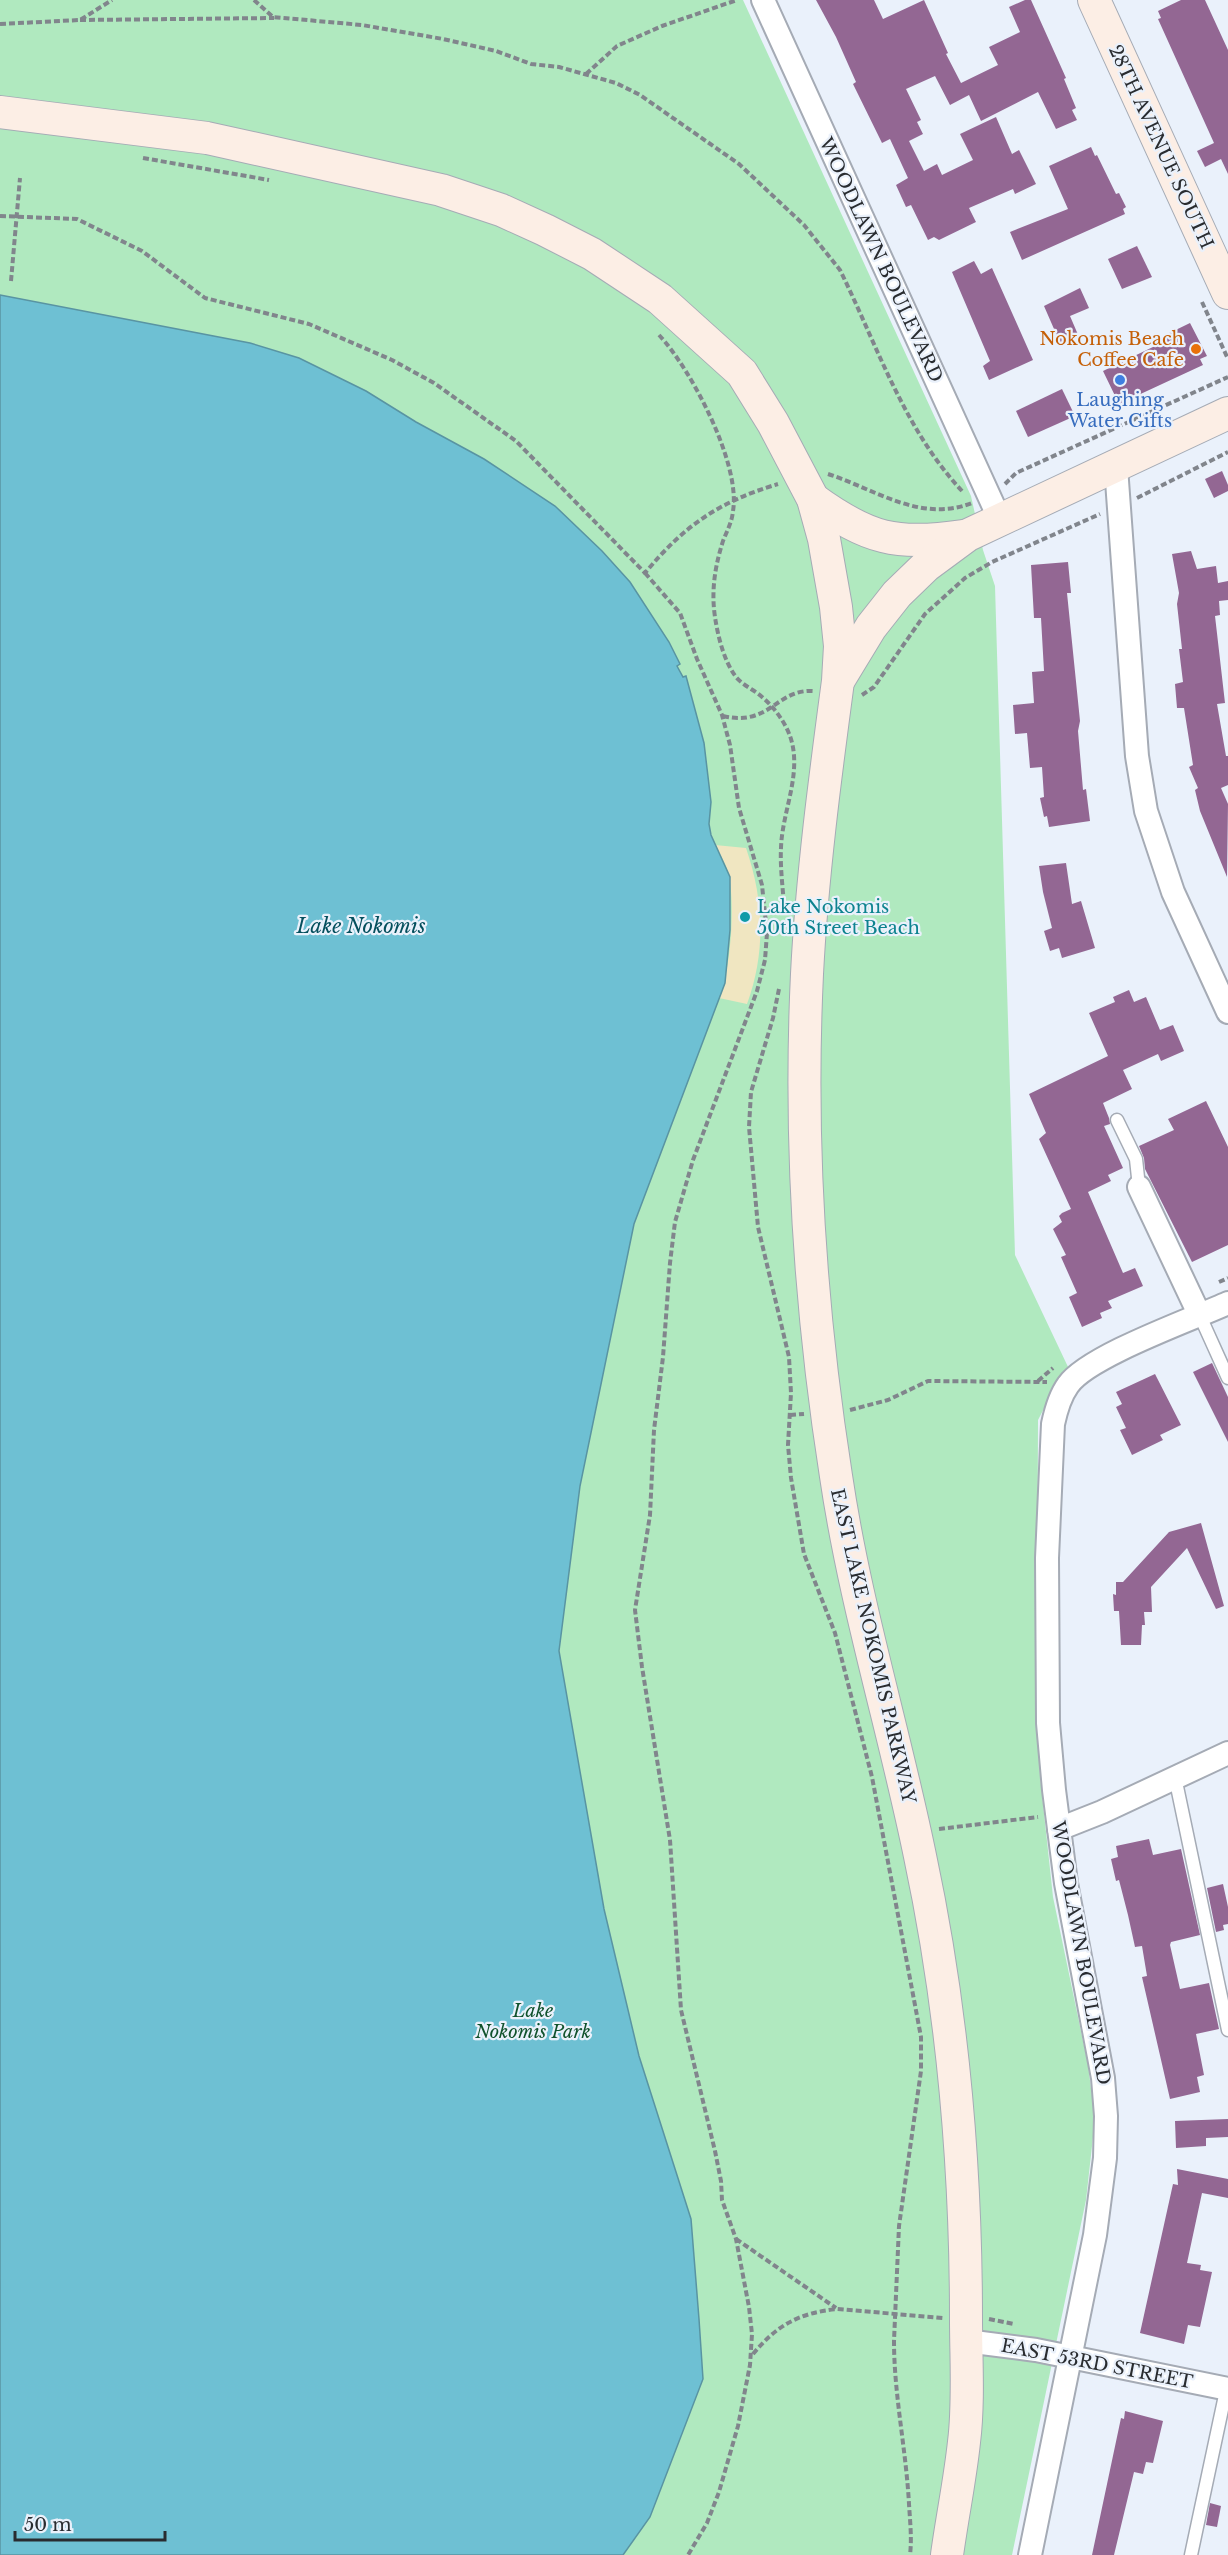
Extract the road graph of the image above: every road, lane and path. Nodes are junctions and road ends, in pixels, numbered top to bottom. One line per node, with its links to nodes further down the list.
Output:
1 (112, 0): 7 (path)
2 (254, 0): 6 (path)
3 (737, 0): 9 (path)
4 (763, 0): 27 (street, WOODLAWN BOULEVARD)
5 (1094, 0): 17 (street, 28TH AVENUE SOUTH)
6 (281, 18): 7 (path); 9 (path)
7 (80, 20): 8 (path)
8 (0, 24)
9 (585, 74): 27 (path)
10 (0, 112): 23 (street, EAST LAKE NOKOMIS PARKWAY)
11 (132, 156): 13 (path)
12 (20, 178): 15 (path)
13 (275, 181)
14 (0, 216): 15 (path)
15 (17, 216): 16 (path); 30 (path)
16 (11, 281)
17 (1228, 293)
18 (656, 332): 26 (path)
19 (1228, 376): 24 (path)
20 (1228, 413): 22 (street)
21 (1228, 453): 25 (path)
22 (1116, 466): 27 (street); 36 (street)
23 (808, 488): 26 (path); 27 (path); 29 (street); 31 (street, EAST LAKE NOKOMIS PARKWAY)
24 (1003, 488)
25 (1135, 499)
26 (735, 501): 30 (path); 32 (path)
27 (984, 509): 29 (street)
28 (1108, 509): 31 (path)
29 (968, 536): 31 (street)
30 (645, 573): 33 (path)
31 (837, 690): 32 (path); 43 (street, EAST LAKE NOKOMIS PARKWAY)
32 (773, 708): 33 (path); 34 (path)
33 (722, 715): 49 (path)
34 (785, 911)
35 (780, 987): 51 (path)
36 (1228, 1012)
37 (1117, 1120): 38 (lane)
38 (1139, 1187): 40 (street)
39 (1228, 1303): 40 (street, WOODLAWN BOULEVARD)
40 (1200, 1316): 41 (lane); 46 (street, WOODLAWN BOULEVARD)
41 (1228, 1378)
42 (1037, 1381): 43 (path)
43 (827, 1413): 52 (street, EAST LAKE NOKOMIS PARKWAY)
44 (1228, 1753): 45 (street)
45 (1175, 1777): 46 (street); 48 (lane)
46 (1052, 1822): 47 (path); 54 (street, WOODLAWN BOULEVARD)
47 (967, 1826)
48 (1228, 2030)
49 (736, 2239): 50 (path); 53 (path)
50 (837, 2309): 51 (path); 53 (path)
51 (895, 2313): 57 (path)
52 (966, 2341): 54 (street, EAST 53RD STREET); 58 (street, EAST LAKE NOKOMIS PARKWAY)
53 (752, 2355): 56 (path)
54 (1072, 2358): 55 (street, EAST 53RD STREET); 59 (street, WOODLAWN BOULEVARD)
55 (1228, 2387): 60 (lane)
56 (688, 2555)
57 (910, 2555)
58 (947, 2555)
59 (1030, 2555)
60 (1191, 2555)

